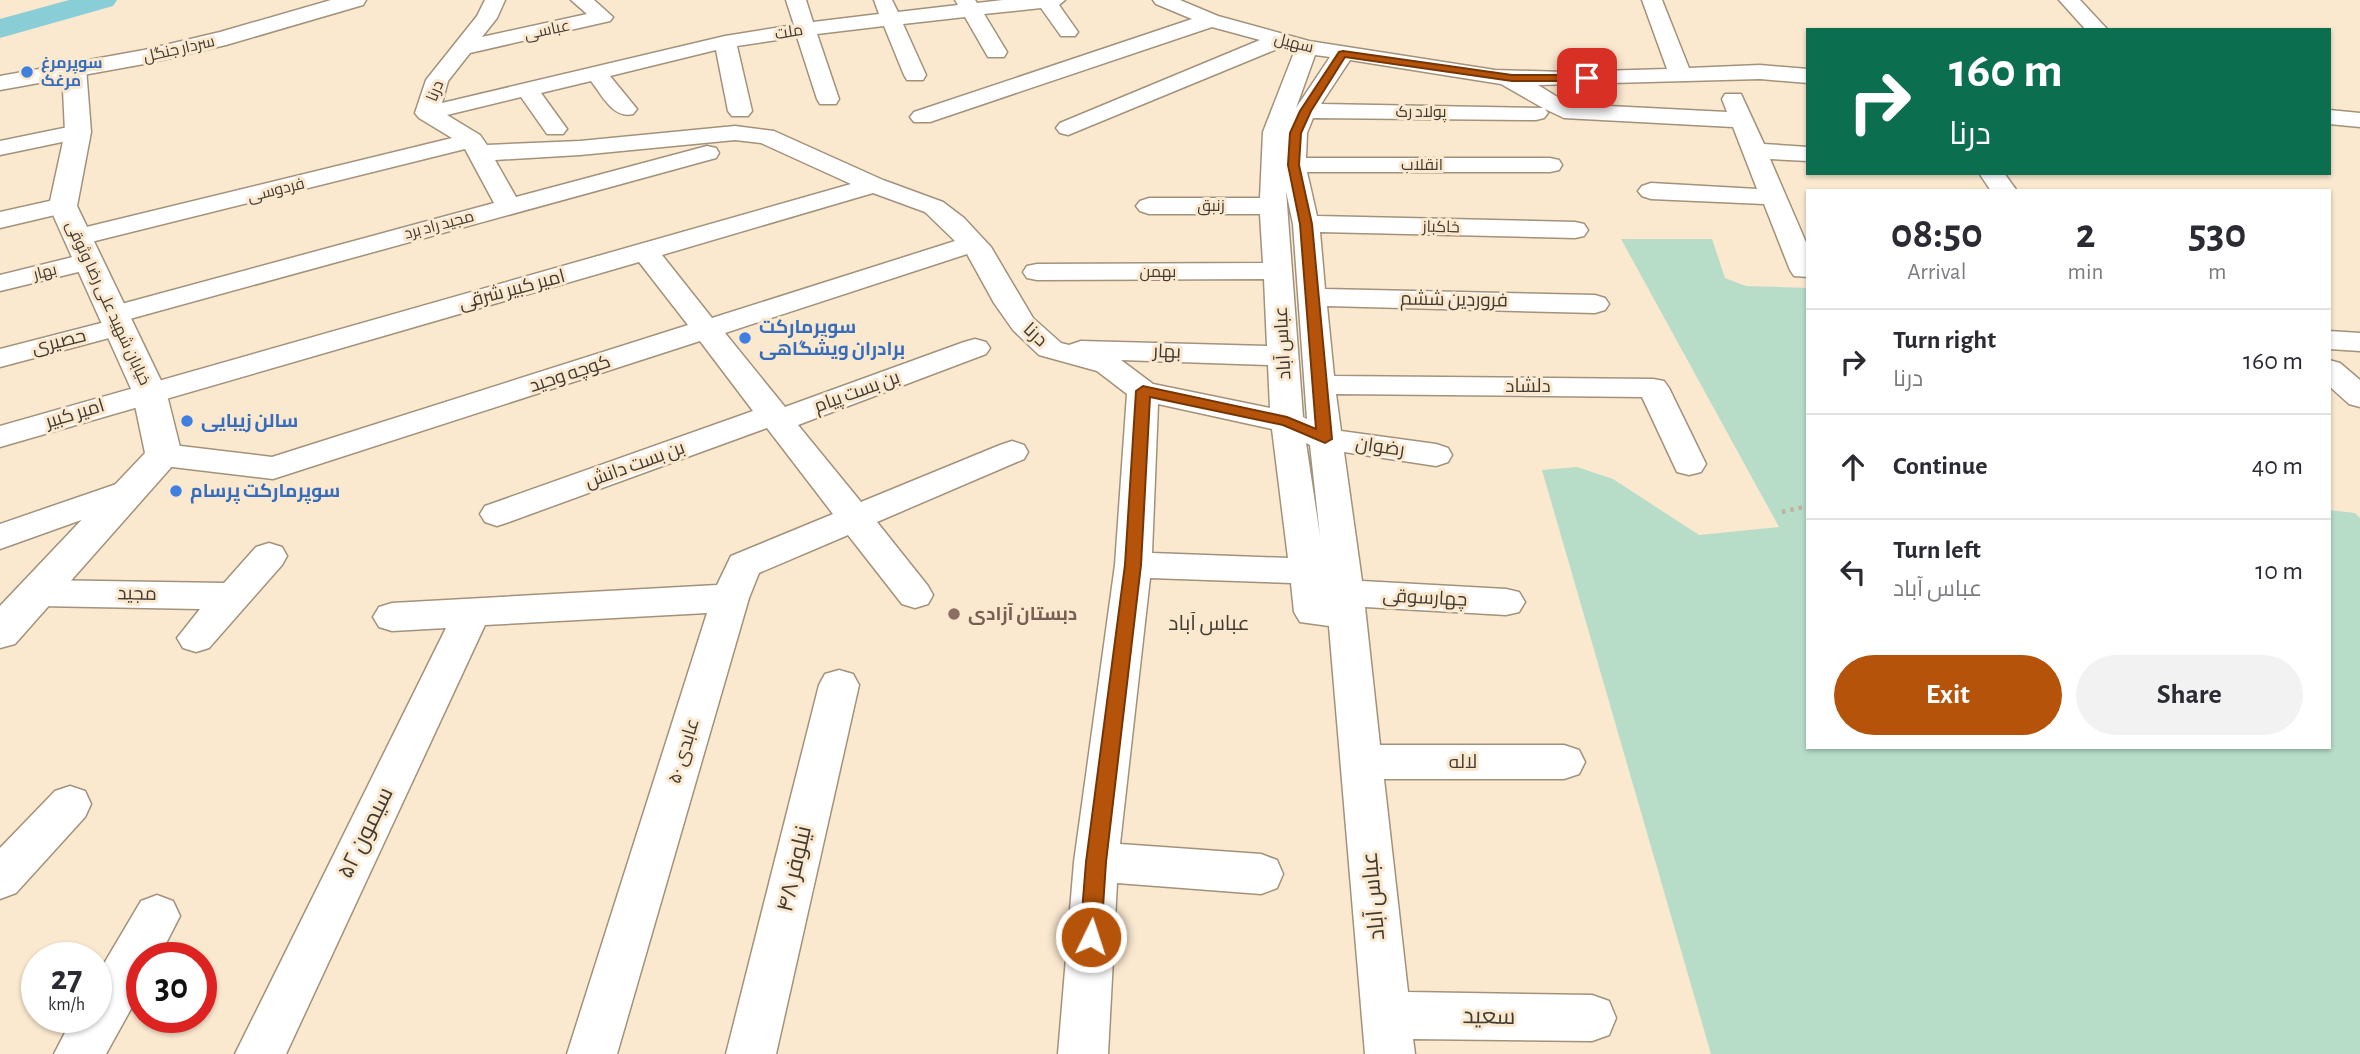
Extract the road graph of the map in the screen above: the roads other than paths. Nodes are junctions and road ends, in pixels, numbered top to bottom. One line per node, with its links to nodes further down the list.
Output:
1 (355, 0): 20 (street, سردار جنگل)
2 (495, 0): 17 (street, درنا)
3 (581, 0): 17 (street, عباسی)
4 (796, 0): 13 (street)
5 (1163, 0): 11 (street, سهیل)
6 (1652, 0): 23 (street)
7 (2069, 0): 12 (street)
8 (1051, 1): 9 (street, ملت); 14 (street)
9 (968, 4): 10 (street, ملت); 18 (street)
10 (887, 10): 13 (street, ملت); 24 (street)
11 (1211, 20): 16 (street, سهیل); 35 (street)
12 (2096, 28)
13 (807, 29): 15 (street, ملت); 29 (street)
14 (1068, 32)
15 (725, 42): 21 (street, ملت); 31 (street)
16 (1294, 44): 19 (street, سهیل); 39 (street); 57 (street, عباس آباد)
17 (463, 48): 33 (street, درنا)
18 (996, 52)
19 (1343, 54): 25 (street, سهیل); 32 (street, عباس آباد)
20 (74, 68): 27 (street, سردار جنگل); 41 (street, خیابان شهید علی رضا وثوقی)
21 (596, 73): 28 (street, ملت); 30 (street)
22 (1723, 73): 23 (street, سهیل); 26 (street, سهیل); 37 (street)
23 (1680, 74): 25 (street, سهیل)
24 (915, 75)
25 (1496, 76): 37 (street)
26 (1806, 76)
27 (0, 83)
28 (527, 89): 33 (street, ملت); 40 (street)
29 (828, 99)
30 (625, 109)
31 (740, 111)
32 (1305, 111): 34 (street, پولاد رک); 48 (street, عباس آباد)
33 (427, 113): 43 (street, درنا)
34 (1536, 113)
35 (922, 117)
36 (2331, 117): 38 (street)
37 (1742, 120): 45 (street)
38 (2360, 120)
39 (1068, 128)
40 (555, 129)
41 (78, 132): 44 (street); 54 (street, خیابان شهید علی رضا وثوقی)
42 (766, 136): 43 (street, فردوسی); 50 (street, درنا); 55 (street, مجید راد برد)
43 (475, 146): 55 (street); 63 (street, فردوسی)
44 (0, 148)
45 (1755, 151): 46 (street); 53 (street)
46 (1806, 154)
47 (1550, 164): 48 (street, انقلاب)
48 (1293, 165): 59 (street, عباس آباد)
49 (1992, 175): 51 (street)
50 (874, 186): 62 (street, درنا); 64 (street, امیر کبیر شرقی)
51 (2002, 189)
52 (1651, 191): 53 (street)
53 (1774, 197): 61 (street)
54 (63, 206): 58 (street); 63 (street, خیابان شهید علی رضا وثوقی)
55 (508, 206): 71 (street, مجید راد برد)
56 (1149, 206): 57 (street, زنبق)
57 (1273, 206): 66 (street, عباس آباد)
58 (0, 220)
59 (1306, 224): 60 (street, خاکباز); 69 (street, عباس آباد)
60 (1575, 230)
61 (1800, 239): 65 (street)
62 (972, 243): 72 (street, کوچه وحید); 76 (street, درنا)
63 (84, 249): 68 (street, بهار); 71 (street, خیابان شهید علی رضا وثوقی)
64 (646, 253): 72 (street); 81 (street, امیر کبیر شرقی)
65 (1804, 270)
66 (1279, 271): 67 (street, بهمن); 77 (street, عباس آباد)
67 (1037, 272)
68 (0, 284)
69 (1312, 297): 70 (street, فروردین ششم); 80 (street, عباس آباد)
70 (1595, 304)
71 (115, 321): 78 (street, حصیری); 81 (street, خیابان شهید علی رضا وثوقی)
72 (707, 330): 86 (street); 91 (street, کوچه وحید)
73 (2331, 340): 74 (street)
74 (2360, 342)
75 (975, 348): 86 (street, بن بست پیام)
76 (1050, 349): 77 (street, بهار); 82 (street, درنا)
77 (1284, 356): 87 (street, عباس آباد)
78 (0, 358)
79 (2331, 371): 83 (street)
80 (1319, 385): 89 (street, عباس آباد); 93 (street, دلشاد)
81 (149, 391): 88 (street, امیر کبیر); 91 (street, خیابان شهید علی رضا وثوقی)
82 (1143, 391): 87 (street, درنا); 99 (street)
83 (2360, 397)
84 (2331, 404): 85 (street)
85 (2360, 406)
86 (776, 418): 95 (street, بن بست دانش); 96 (street)
87 (1287, 422): 89 (street, رضوان); 100 (street, عباس آباد)
88 (0, 437)
89 (1325, 439): 92 (street, رضوان); 106 (street, عباس آباد)
90 (1012, 452): 96 (street, عابدی ۵۰)
91 (164, 455): 94 (street)
92 (1436, 455)
93 (1689, 464)
94 (131, 490): 97 (street); 101 (street)
95 (497, 514)
96 (855, 520): 103 (street); 104 (street, عابدی ۵۰)
97 (0, 537)
98 (269, 556): 102 (street)
99 (1133, 565): 100 (street); 115 (street)
100 (1306, 571): 106 (street, عباس آباد)
101 (39, 593): 102 (street, مجید); 109 (street)
102 (234, 596): 110 (street)
103 (915, 596)
104 (730, 598): 107 (street); 123 (street, عابدی ۵۰)
105 (1506, 602): 106 (street, چهارسوقی)
106 (1345, 603): 112 (street, عباس آباد)
107 (473, 612): 108 (street); 122 (street, سیمون ۵۲)
108 (391, 617)
109 (0, 633)
110 (196, 638)
111 (839, 685): 124 (street, نیلوفر ۴۸)
112 (1362, 762): 113 (street, لاله); 120 (street, عباس آباد)
113 (1563, 762)
114 (70, 804): 117 (street)
115 (1096, 862): 116 (street); 125 (street)
116 (1261, 874)
117 (1, 876)
118 (158, 916): 121 (street)
119 (1592, 1018): 120 (street, سعید)
120 (1387, 1035)
121 (79, 1054)
122 (260, 1054)
123 (592, 1054)
124 (751, 1054)
125 (1083, 1054)

